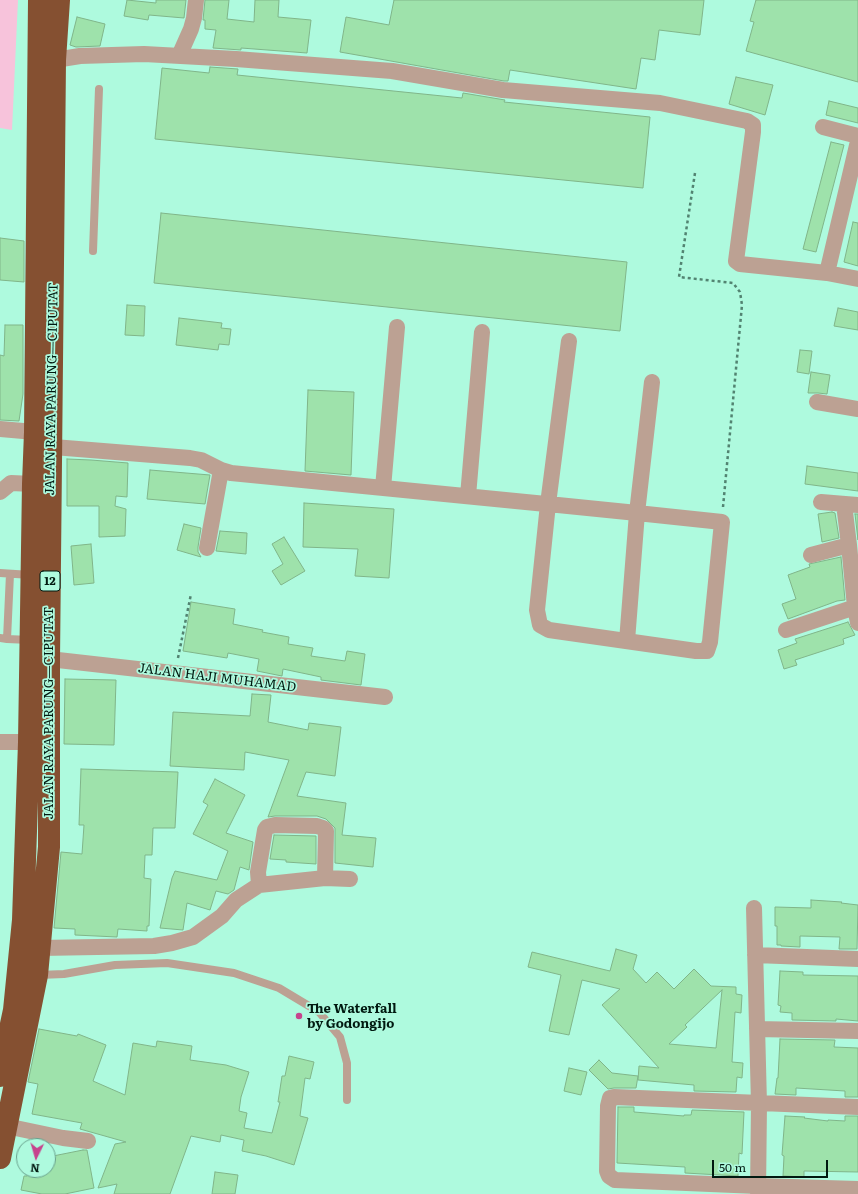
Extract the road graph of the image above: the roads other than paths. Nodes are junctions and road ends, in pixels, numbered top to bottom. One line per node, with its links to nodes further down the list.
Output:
1 (39, 0): 10 (highway, JALAN RAYA PARUNG—CIPUTAT / 12)
2 (59, 0): 5 (highway, JALAN RAYA PARUNG—CIPUTAT / 12)
3 (196, 0): 4 (street)
4 (179, 56): 5 (street); 12 (street)
5 (55, 60): 10 (highway, JALAN RAYA PARUNG—CIPUTAT / 12)
6 (99, 89): 11 (lane)
7 (823, 127): 8 (street)
8 (858, 136)
9 (858, 141): 12 (street)
10 (46, 164): 21 (highway, JALAN RAYA PARUNG—CIPUTAT / 12)
11 (93, 251)
12 (827, 273): 13 (street)
13 (858, 279)
14 (397, 327): 24 (street)
15 (482, 332): 26 (street)
16 (569, 341): 28 (street)
17 (652, 382): 30 (street)
18 (817, 402): 19 (street)
19 (858, 409)
20 (0, 429): 21 (street)
21 (43, 439): 22 (street); 23 (highway, JALAN RAYA PARUNG—CIPUTAT / 12); 43 (highway, JALAN RAYA PARUNG—CIPUTAT / 12)
22 (220, 470): 24 (street); 32 (street)
23 (33, 484): 25 (street); 36 (highway, JALAN RAYA PARUNG—CIPUTAT / 12)
24 (383, 488): 26 (street)
25 (0, 492)
26 (468, 496): 28 (street)
27 (821, 502): 29 (street)
28 (548, 504): 30 (street); 42 (street)
29 (851, 505): 31 (street)
30 (637, 513): 42 (street); 42 (street)
31 (849, 545): 33 (street); 37 (street)
32 (207, 548)
33 (811, 555)
34 (0, 573): 35 (lane)
35 (10, 574): 36 (lane); 40 (lane)
36 (32, 575): 41 (highway, JALAN RAYA PARUNG—CIPUTAT / 12)
37 (856, 607): 38 (street); 39 (street)
38 (858, 624)
39 (786, 630)
40 (3, 638): 41 (lane)
41 (30, 640): 46 (highway, JALAN RAYA PARUNG—CIPUTAT / 12)
42 (627, 642)
43 (49, 659): 44 (street, JALAN HAJI MUHAMAD); 51 (highway, JALAN RAYA PARUNG—CIPUTAT / 12)
44 (384, 697)
45 (0, 742): 46 (street)
46 (29, 742): 54 (highway, JALAN RAYA PARUNG—CIPUTAT / 12)
47 (325, 878): 48 (street); 49 (street); 49 (street)
48 (350, 879)
49 (259, 885): 51 (street)
50 (754, 908): 52 (street)
51 (40, 948): 54 (highway, JALAN RAYA PARUNG—CIPUTAT / 12)
52 (755, 955): 53 (street); 55 (street)
53 (858, 959)
54 (28, 974): 57 (highway, JALAN RAYA PARUNG—CIPUTAT / 12); 58 (lane); 61 (highway, JALAN RAYA PARUNG—CIPUTAT / 12)
55 (757, 1029): 56 (street); 59 (street)
56 (858, 1031)
57 (0, 1076)
58 (347, 1100)
59 (759, 1104): 60 (street); 65 (street); 65 (street)
60 (858, 1107)
61 (6, 1126): 62 (street); 63 (highway, JALAN RAYA PARUNG—CIPUTAT / 12)
62 (88, 1141)
63 (0, 1158)
64 (858, 1189): 65 (street)
65 (758, 1190)

